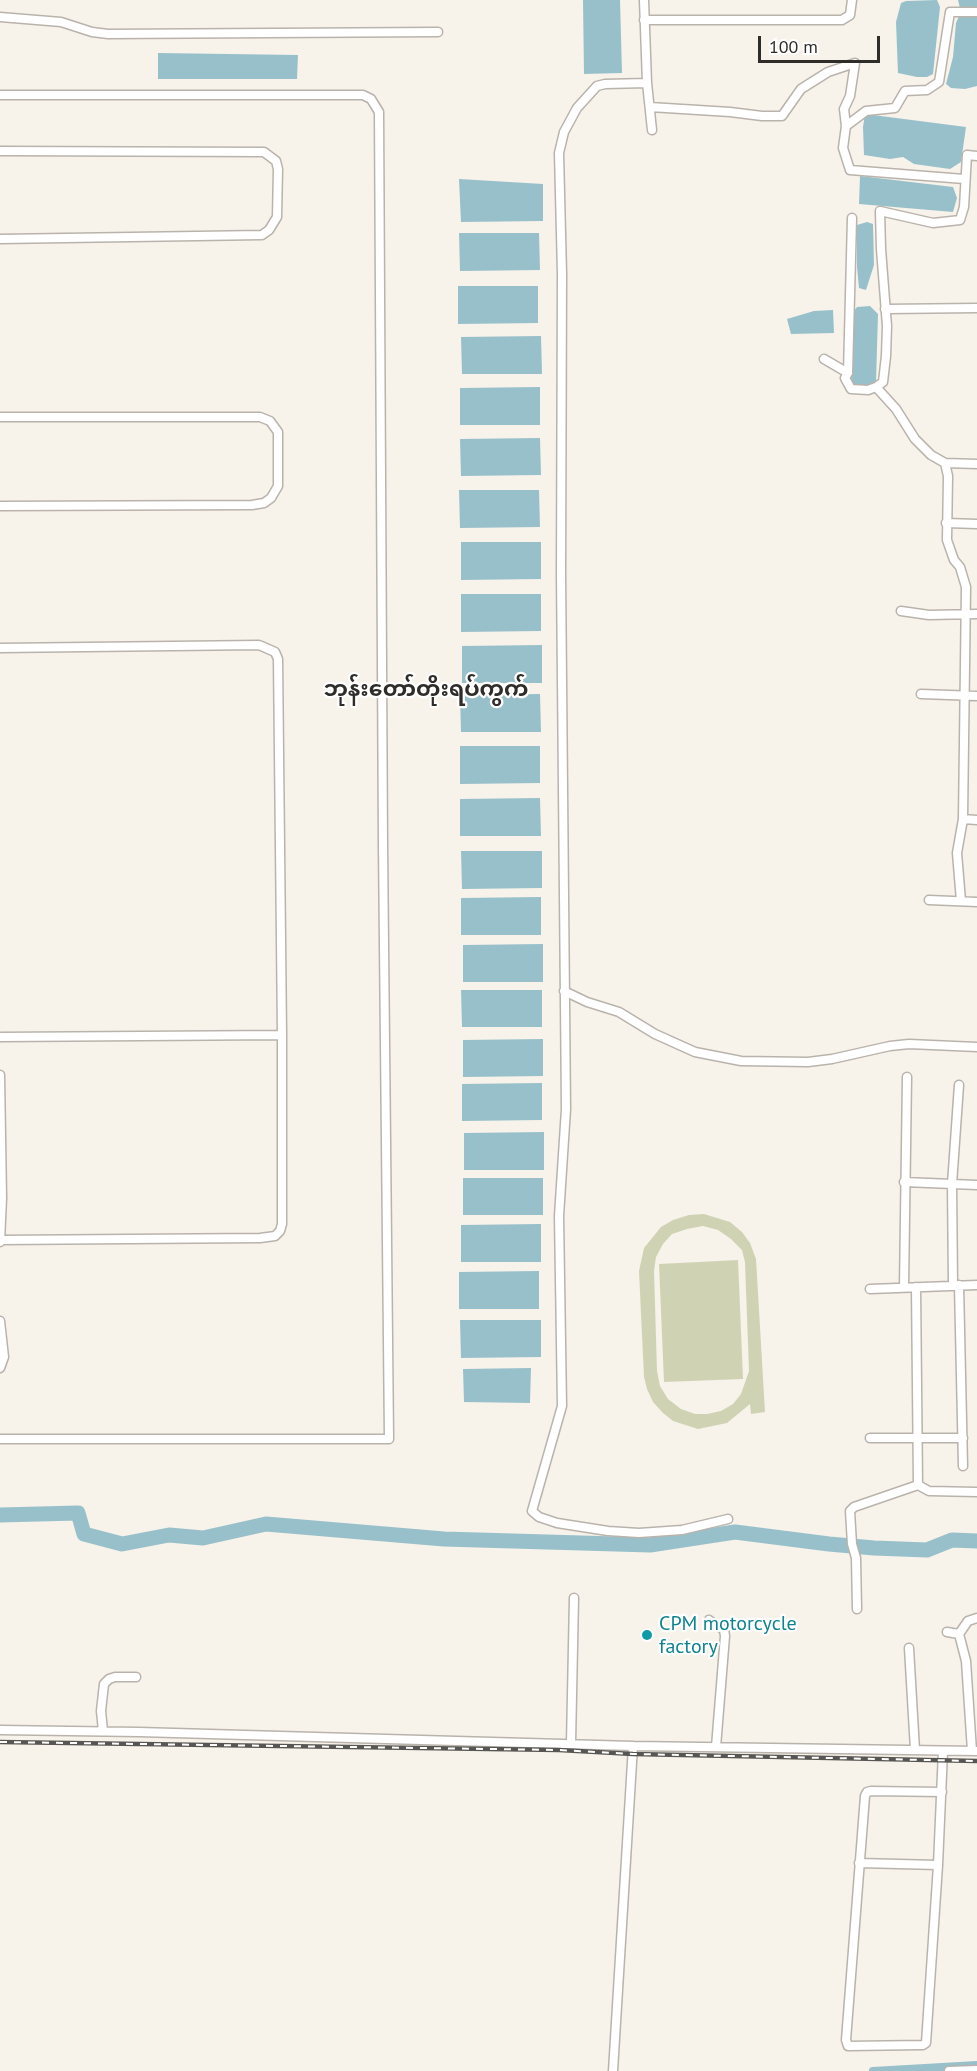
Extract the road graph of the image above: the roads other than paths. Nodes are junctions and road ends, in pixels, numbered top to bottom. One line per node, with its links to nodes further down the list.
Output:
1 (644, 0): 5 (street)
2 (852, 0): 5 (street)
3 (977, 12): 10 (street)
4 (0, 17): 6 (street)
5 (644, 20): 7 (street)
6 (438, 32)
7 (647, 83): 9 (street); 40 (street)
8 (0, 95): 60 (street)
9 (650, 107): 10 (street); 11 (street)
10 (846, 126): 14 (street)
11 (652, 130)
12 (0, 151): 16 (street)
13 (977, 156): 14 (street)
14 (964, 179): 18 (street)
15 (852, 218): 20 (street)
16 (0, 239)
17 (977, 308): 18 (street)
18 (885, 309): 21 (street)
19 (824, 359): 20 (street)
20 (848, 372): 21 (street)
21 (876, 387): 23 (street)
22 (0, 417): 25 (street)
23 (945, 463): 24 (street); 26 (street)
24 (977, 464)
25 (0, 506)
26 (946, 523): 27 (street); 29 (street)
27 (977, 524)
28 (901, 611): 29 (street)
29 (966, 613): 30 (street); 33 (street)
30 (977, 614)
31 (0, 648): 41 (street)
32 (921, 694): 33 (street)
33 (966, 696): 34 (street); 35 (street)
34 (977, 696)
35 (963, 819): 36 (street); 38 (street)
36 (977, 820)
37 (928, 900): 38 (street)
38 (961, 901): 39 (street)
39 (977, 902)
40 (564, 991): 43 (street); 65 (street)
41 (282, 1035): 42 (street); 50 (street)
42 (0, 1037)
43 (977, 1047)
44 (0, 1075): 50 (street)
45 (907, 1077): 47 (street)
46 (959, 1084): 48 (street)
47 (904, 1182): 48 (street); 53 (street)
48 (952, 1184): 49 (street); 52 (street)
49 (977, 1185)
50 (0, 1241)
51 (977, 1285): 52 (street)
52 (956, 1286): 54 (street); 59 (street)
53 (904, 1287): 54 (street); 55 (street)
54 (916, 1287): 61 (street)
55 (870, 1289)
56 (0, 1321): 57 (street)
57 (0, 1368)
58 (870, 1438): 61 (street)
59 (963, 1438): 61 (street); 62 (street)
60 (0, 1439)
61 (917, 1439): 63 (street)
62 (963, 1466)
63 (918, 1485): 64 (street); 67 (street)
64 (977, 1492)
65 (728, 1519)
66 (574, 1598): 76 (street)
67 (857, 1609)
68 (977, 1618): 71 (street)
69 (709, 1620): 78 (street)
70 (947, 1632): 71 (street)
71 (959, 1635): 81 (street)
72 (909, 1648): 79 (street)
73 (136, 1677): 75 (street)
74 (0, 1730): 75 (street)
75 (103, 1731): 76 (street)
76 (571, 1743): 77 (street)
77 (633, 1746): 78 (street); 86 (street)
78 (716, 1747): 79 (street)
79 (915, 1750): 80 (street)
80 (943, 1751): 81 (street); 82 (street)
81 (974, 1751)
82 (942, 1792): 83 (street); 84 (street)
83 (859, 1863): 84 (street); 84 (street)
84 (938, 1865)
85 (977, 2070): 87 (street)
86 (613, 2071)
87 (949, 2071)

